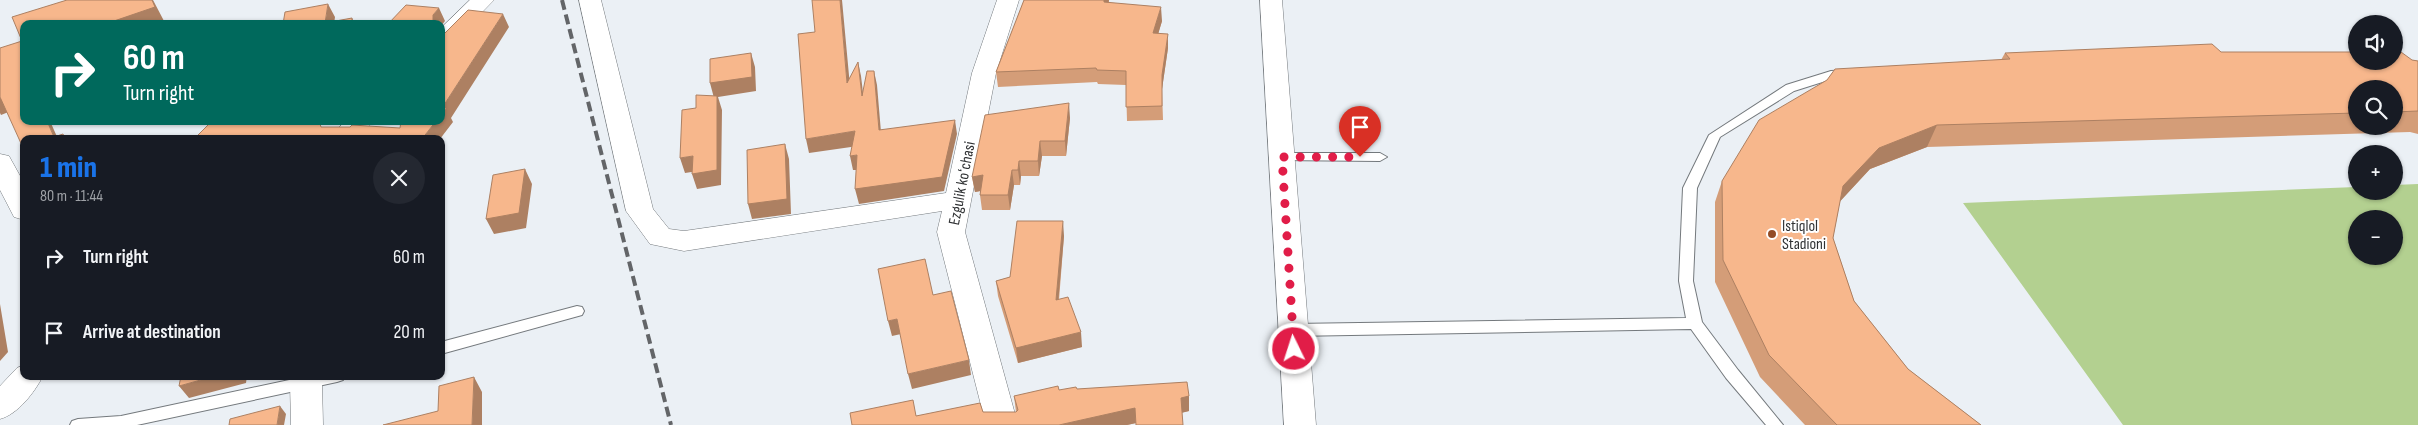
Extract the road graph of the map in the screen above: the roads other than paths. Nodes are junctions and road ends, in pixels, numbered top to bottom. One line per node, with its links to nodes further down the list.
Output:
1 (483, 0): 5 (street)
2 (590, 0): 12 (street)
3 (1008, 0): 12 (street, Ezgulik koʻchasi)
4 (1271, 0): 9 (street)
5 (445, 37)
6 (1861, 74): 15 (lane)
7 (356, 125): 8 (street)
8 (346, 135)
9 (1282, 157): 10 (lane); 16 (street)
10 (1380, 157)
11 (0, 162): 13 (street)
12 (956, 200): 24 (street, Ezgulik koʻchasi)
13 (20, 203)
14 (577, 311): 17 (lane)
15 (1695, 323): 16 (lane); 26 (lane)
16 (1293, 330): 25 (street)
17 (445, 347)
18 (24, 380): 21 (street)
19 (316, 380): 20 (lane)
20 (306, 382): 22 (lane); 23 (street)
21 (0, 407)
22 (78, 425)
23 (307, 425)
24 (1002, 425)
25 (1300, 425)
26 (1775, 425)

